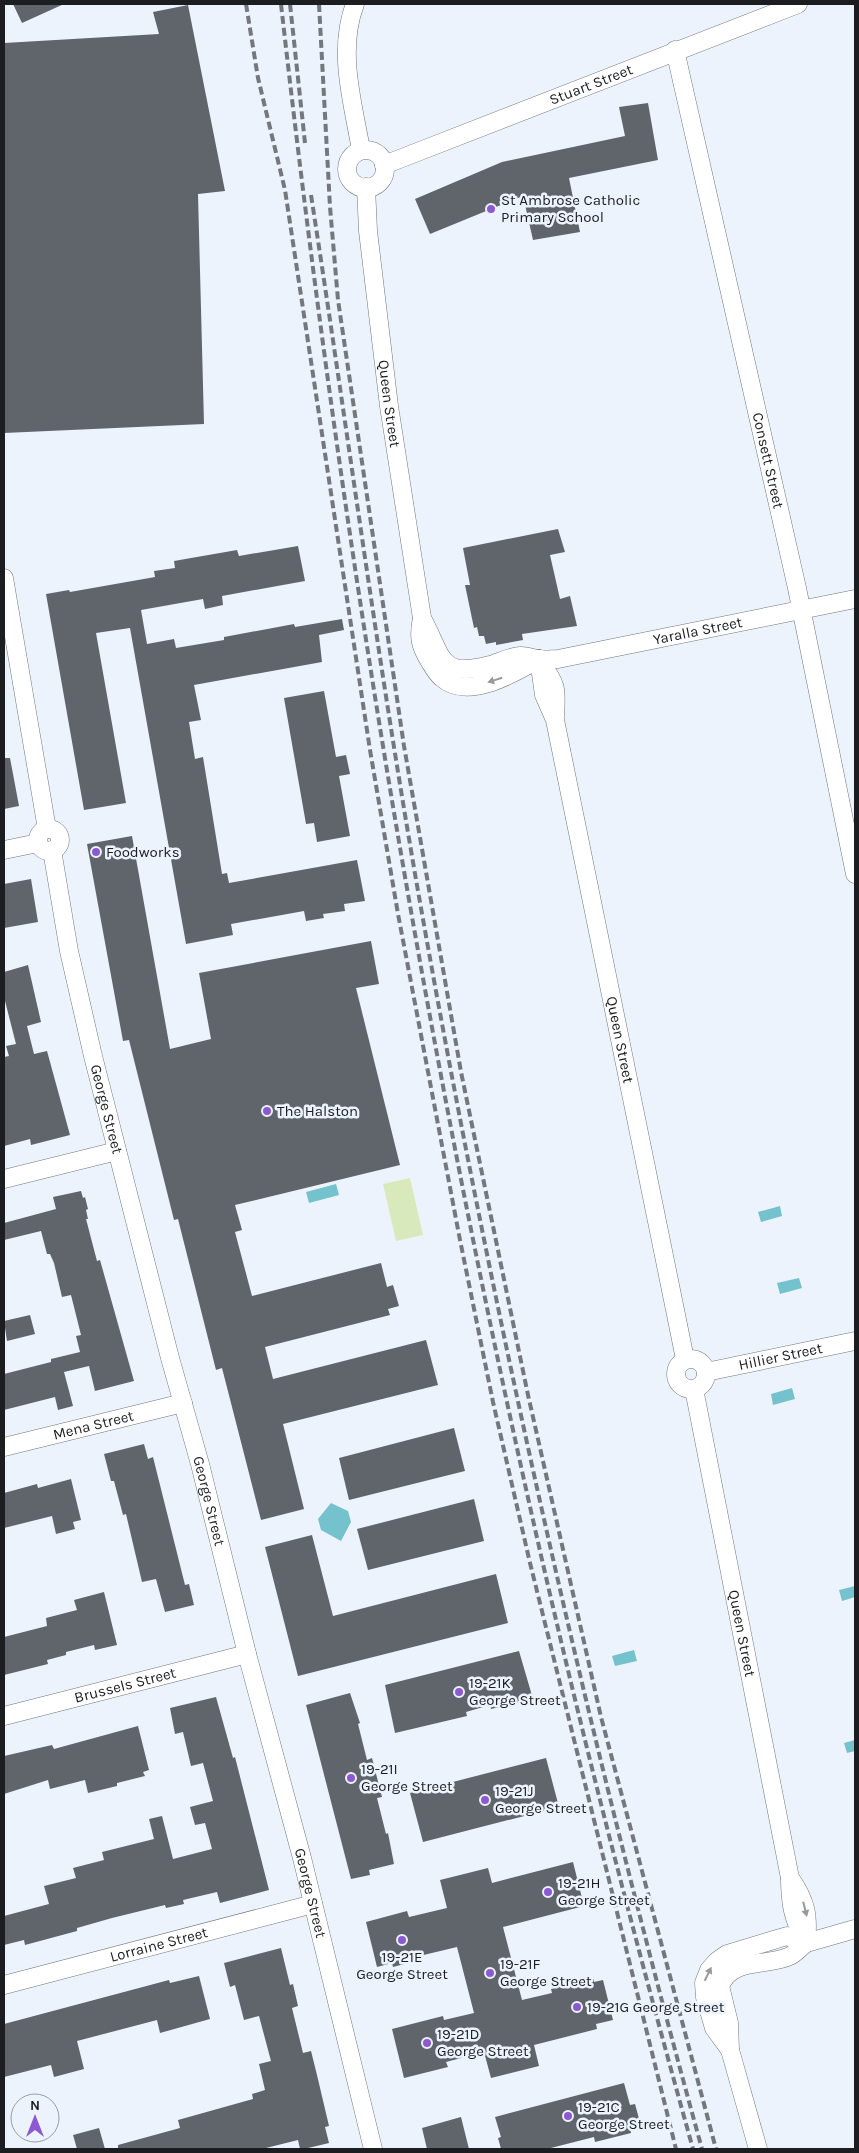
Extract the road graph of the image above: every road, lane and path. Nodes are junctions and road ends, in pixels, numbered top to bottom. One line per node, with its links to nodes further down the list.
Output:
1 (355, 4): 4 (street)
2 (798, 4): 3 (street, Stuart Street)
3 (675, 50): 5 (street, Stuart Street); 9 (street, Consett Street)
4 (361, 150): 5 (street); 6 (street)
5 (384, 165): 6 (street)
6 (366, 187): 10 (street, Queen Street)
7 (4, 578): 11 (street, George Street)
8 (855, 599): 9 (street, Yaralla Street)
9 (801, 610): 10 (street, Yaralla Street); 13 (street, Consett Street)
10 (539, 660): 17 (street, Queen Street)
11 (45, 841): 12 (street); 14 (street, George Street)
12 (4, 850)
13 (855, 874)
14 (117, 1151): 15 (street); 20 (street, George Street)
15 (4, 1179)
16 (855, 1341): 18 (street, Hillier Street)
17 (685, 1360): 18 (street); 19 (street)
18 (706, 1372): 19 (street)
19 (694, 1389): 26 (street, Queen Street)
20 (183, 1403): 21 (street, Mena Street); 22 (street, George Street)
21 (4, 1447)
22 (247, 1654): 23 (street, Brussels Street); 24 (street, George Street)
23 (4, 1716)
24 (314, 1904): 27 (street, Lorraine Street); 28 (street, George Street)
25 (855, 1929): 26 (street)
26 (806, 1943): 29 (street)
27 (4, 1985)
28 (373, 2149)
29 (758, 2149)

